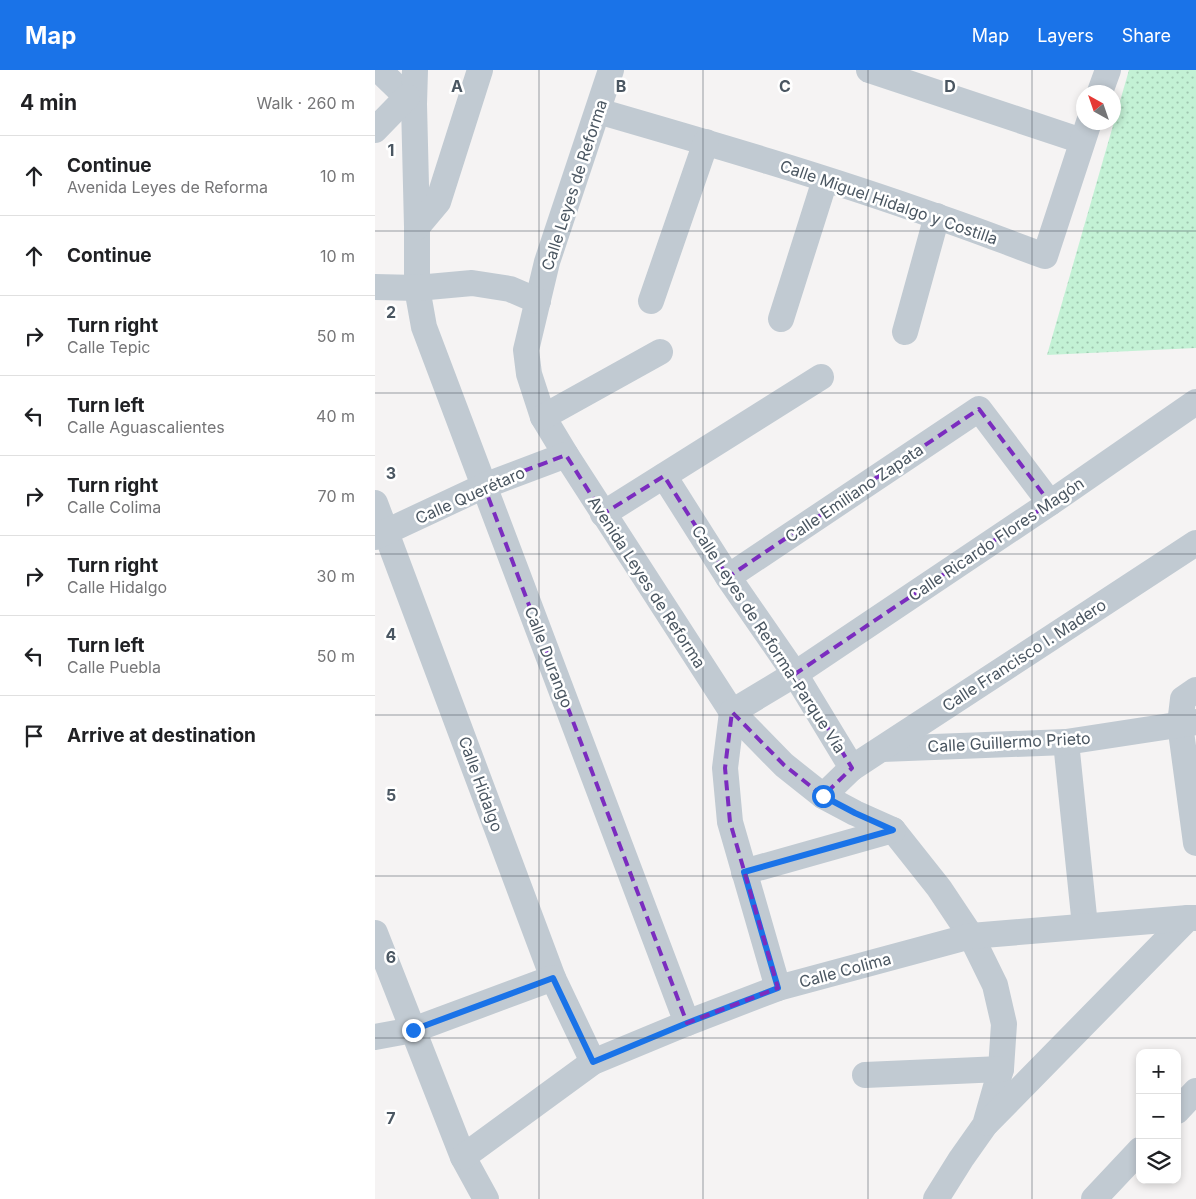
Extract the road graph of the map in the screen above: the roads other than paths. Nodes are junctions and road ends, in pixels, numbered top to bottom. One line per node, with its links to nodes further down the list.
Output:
1 (379, 70): 8 (street)
2 (415, 70): 8 (street, Calle Durango)
3 (480, 70): 15 (street)
4 (611, 70): 9 (street, Calle Leyes de Reforma)
5 (869, 70): 11 (street)
6 (1108, 70): 7 (street)
7 (1102, 85)
8 (411, 101): 10 (street); 15 (street, Calle Durango)
9 (598, 111): 12 (street, Calle Miguel Hidalgo y Costilla); 18 (street, Calle Leyes de Reforma)
10 (375, 130)
11 (1085, 132): 14 (street, Calle Miguel Hidalgo y Costilla)
12 (706, 142): 13 (street, Calle Miguel Hidalgo y Costilla); 19 (street)
13 (825, 180): 14 (street, Calle Miguel Hidalgo y Costilla); 20 (street)
14 (937, 216): 21 (street)
15 (417, 227): 17 (street, Calle Durango)
16 (375, 287): 17 (street)
17 (417, 288): 18 (street); 28 (street, Calle Durango)
18 (538, 300): 25 (street, Avenida Leyes de Reforma)
19 (651, 301)
20 (781, 319)
21 (905, 332)
22 (660, 352): 25 (street)
23 (821, 377): 27 (street)
24 (1196, 402): 30 (street, Calle Ricardo Flores Magón)
25 (543, 418): 26 (street, Avenida Leyes de Reforma)
26 (566, 455): 28 (street, Calle Querétaro); 31 (street, Avenida Leyes de Reforma)
27 (664, 476): 31 (street); 34 (street, Calle Leyes de Reforma-Parque Vía)
28 (484, 486): 32 (street, Calle Querétaro); 52 (street, Calle Durango)
29 (375, 503): 32 (street, Calle Hidalgo)
30 (1050, 503): 34 (street, Calle Emiliano Zapata); 35 (street, Calle Ricardo Flores Magón)
31 (603, 514): 37 (street, Avenida Leyes de Reforma)
32 (381, 535): 50 (street, Calle Hidalgo)
33 (1196, 542): 40 (street, Calle Francisco I. Madero)
34 (729, 577): 35 (street, Calle Leyes de Reforma-Parque Vía)
35 (795, 674): 37 (street, Calle Ricardo Flores Magón); 41 (street, Calle Leyes de Reforma-Parque Vía)
36 (1196, 690): 38 (street)
37 (732, 712): 42 (street, Avenida Leyes de Reforma); 45 (street)
38 (1188, 723): 39 (street, Calle Guillermo Prieto); 44 (street)
39 (1066, 742): 40 (street, Calle Guillermo Prieto); 47 (street)
40 (882, 749): 41 (street, Calle Francisco I. Madero)
41 (852, 768): 42 (street, Calle Leyes de Reforma-Parque Vía)
42 (823, 796): 43 (street, Avenida Leyes de Reforma)
43 (893, 830): 45 (street); 49 (street)
44 (1196, 843)
45 (744, 872): 51 (street)
46 (1192, 918): 47 (street, Calle Colima); 60 (street)
47 (1085, 926): 49 (street, Calle Colima)
48 (375, 933): 53 (street)
49 (971, 936): 51 (street, Calle Colima); 56 (street)
50 (553, 978): 53 (street); 55 (street, Calle Hidalgo)
51 (778, 988): 52 (street, Calle Colima)
52 (687, 1023): 55 (street, Calle Colima)
53 (413, 1030): 54 (street); 62 (street)
54 (375, 1036)
55 (593, 1062): 62 (street, Calle Colima)
56 (1001, 1069): 57 (street); 60 (street)
57 (865, 1075)
58 (1196, 1091): 59 (street)
59 (1181, 1107)
60 (985, 1125): 64 (street)
61 (1136, 1154): 65 (street)
62 (463, 1157): 63 (street)
63 (486, 1199)
64 (936, 1199)
65 (1093, 1199)

